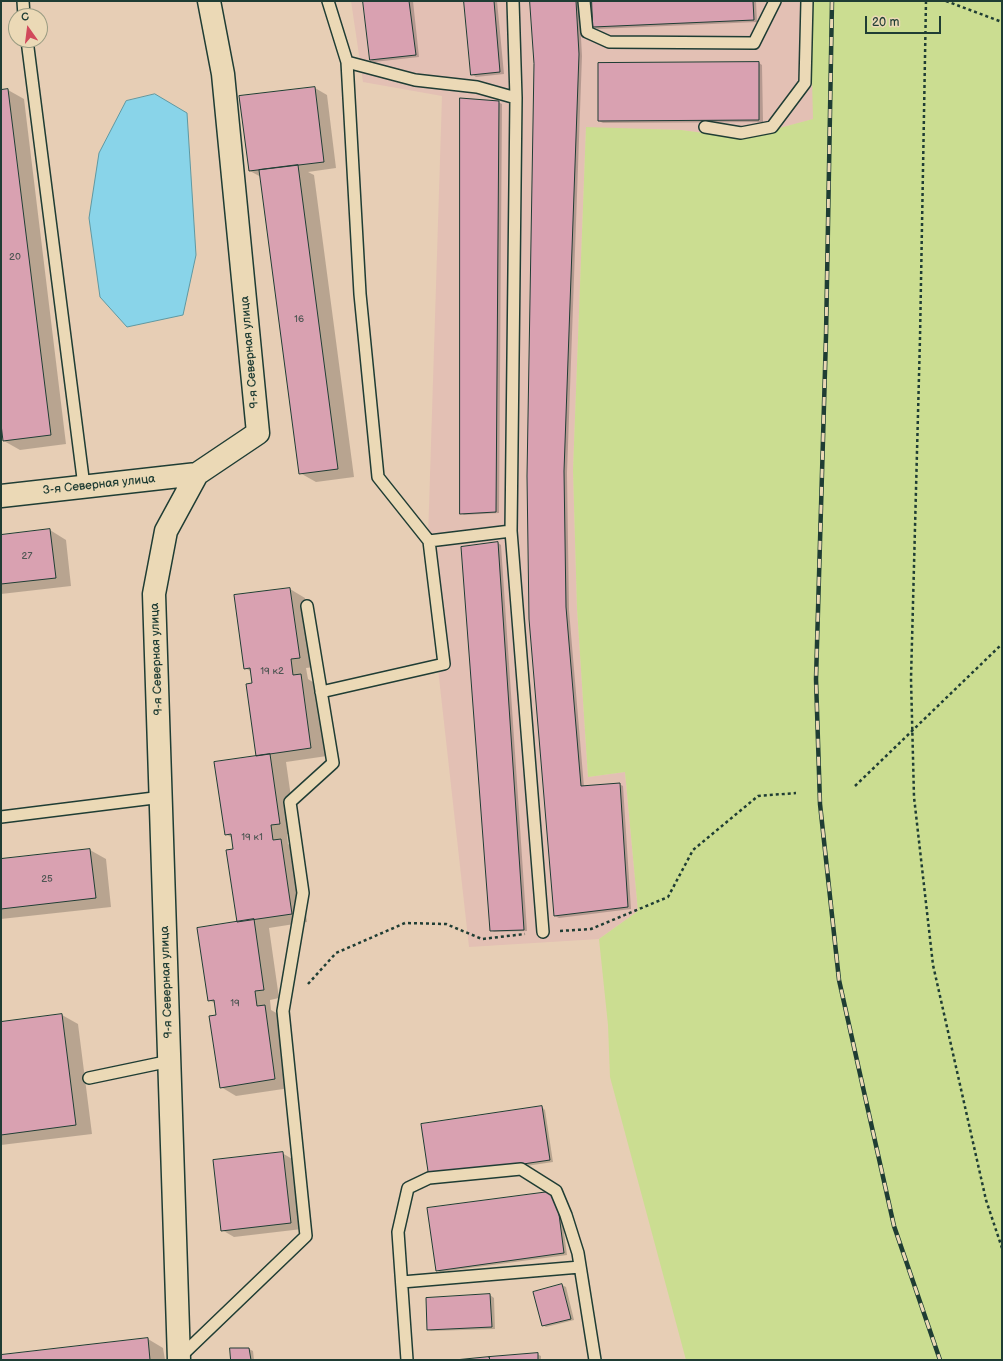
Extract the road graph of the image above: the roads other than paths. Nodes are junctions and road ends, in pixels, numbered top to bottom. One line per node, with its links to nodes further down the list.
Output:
1 (209, 1): 11 (street, 9-я Северная улица)
2 (328, 1): 8 (lane)
3 (512, 1): 9 (lane)
4 (584, 1): 5 (lane)
5 (775, 1)
6 (807, 1): 10 (lane)
7 (29, 48): 12 (lane)
8 (348, 62): 9 (lane); 15 (lane)
9 (516, 98): 14 (lane)
10 (705, 127)
11 (197, 474): 12 (street, 3-я Северная улица); 18 (street, 9-я Северная улица)
12 (84, 486): 13 (street, 3-я Северная улица)
13 (1, 496)
14 (511, 531): 15 (lane); 20 (lane)
15 (429, 541): 17 (lane)
16 (307, 606): 17 (lane)
17 (321, 692): 25 (lane)
18 (162, 797): 19 (lane); 21 (street, 9-я Северная улица)
19 (1, 817)
20 (544, 932)
21 (170, 1061): 22 (lane); 25 (street, 9-я Северная улица)
22 (89, 1078)
23 (580, 1267): 24 (lane); 24 (lane); 27 (lane)
24 (402, 1282): 26 (lane)
25 (178, 1359)
26 (407, 1360)
27 (594, 1360)

